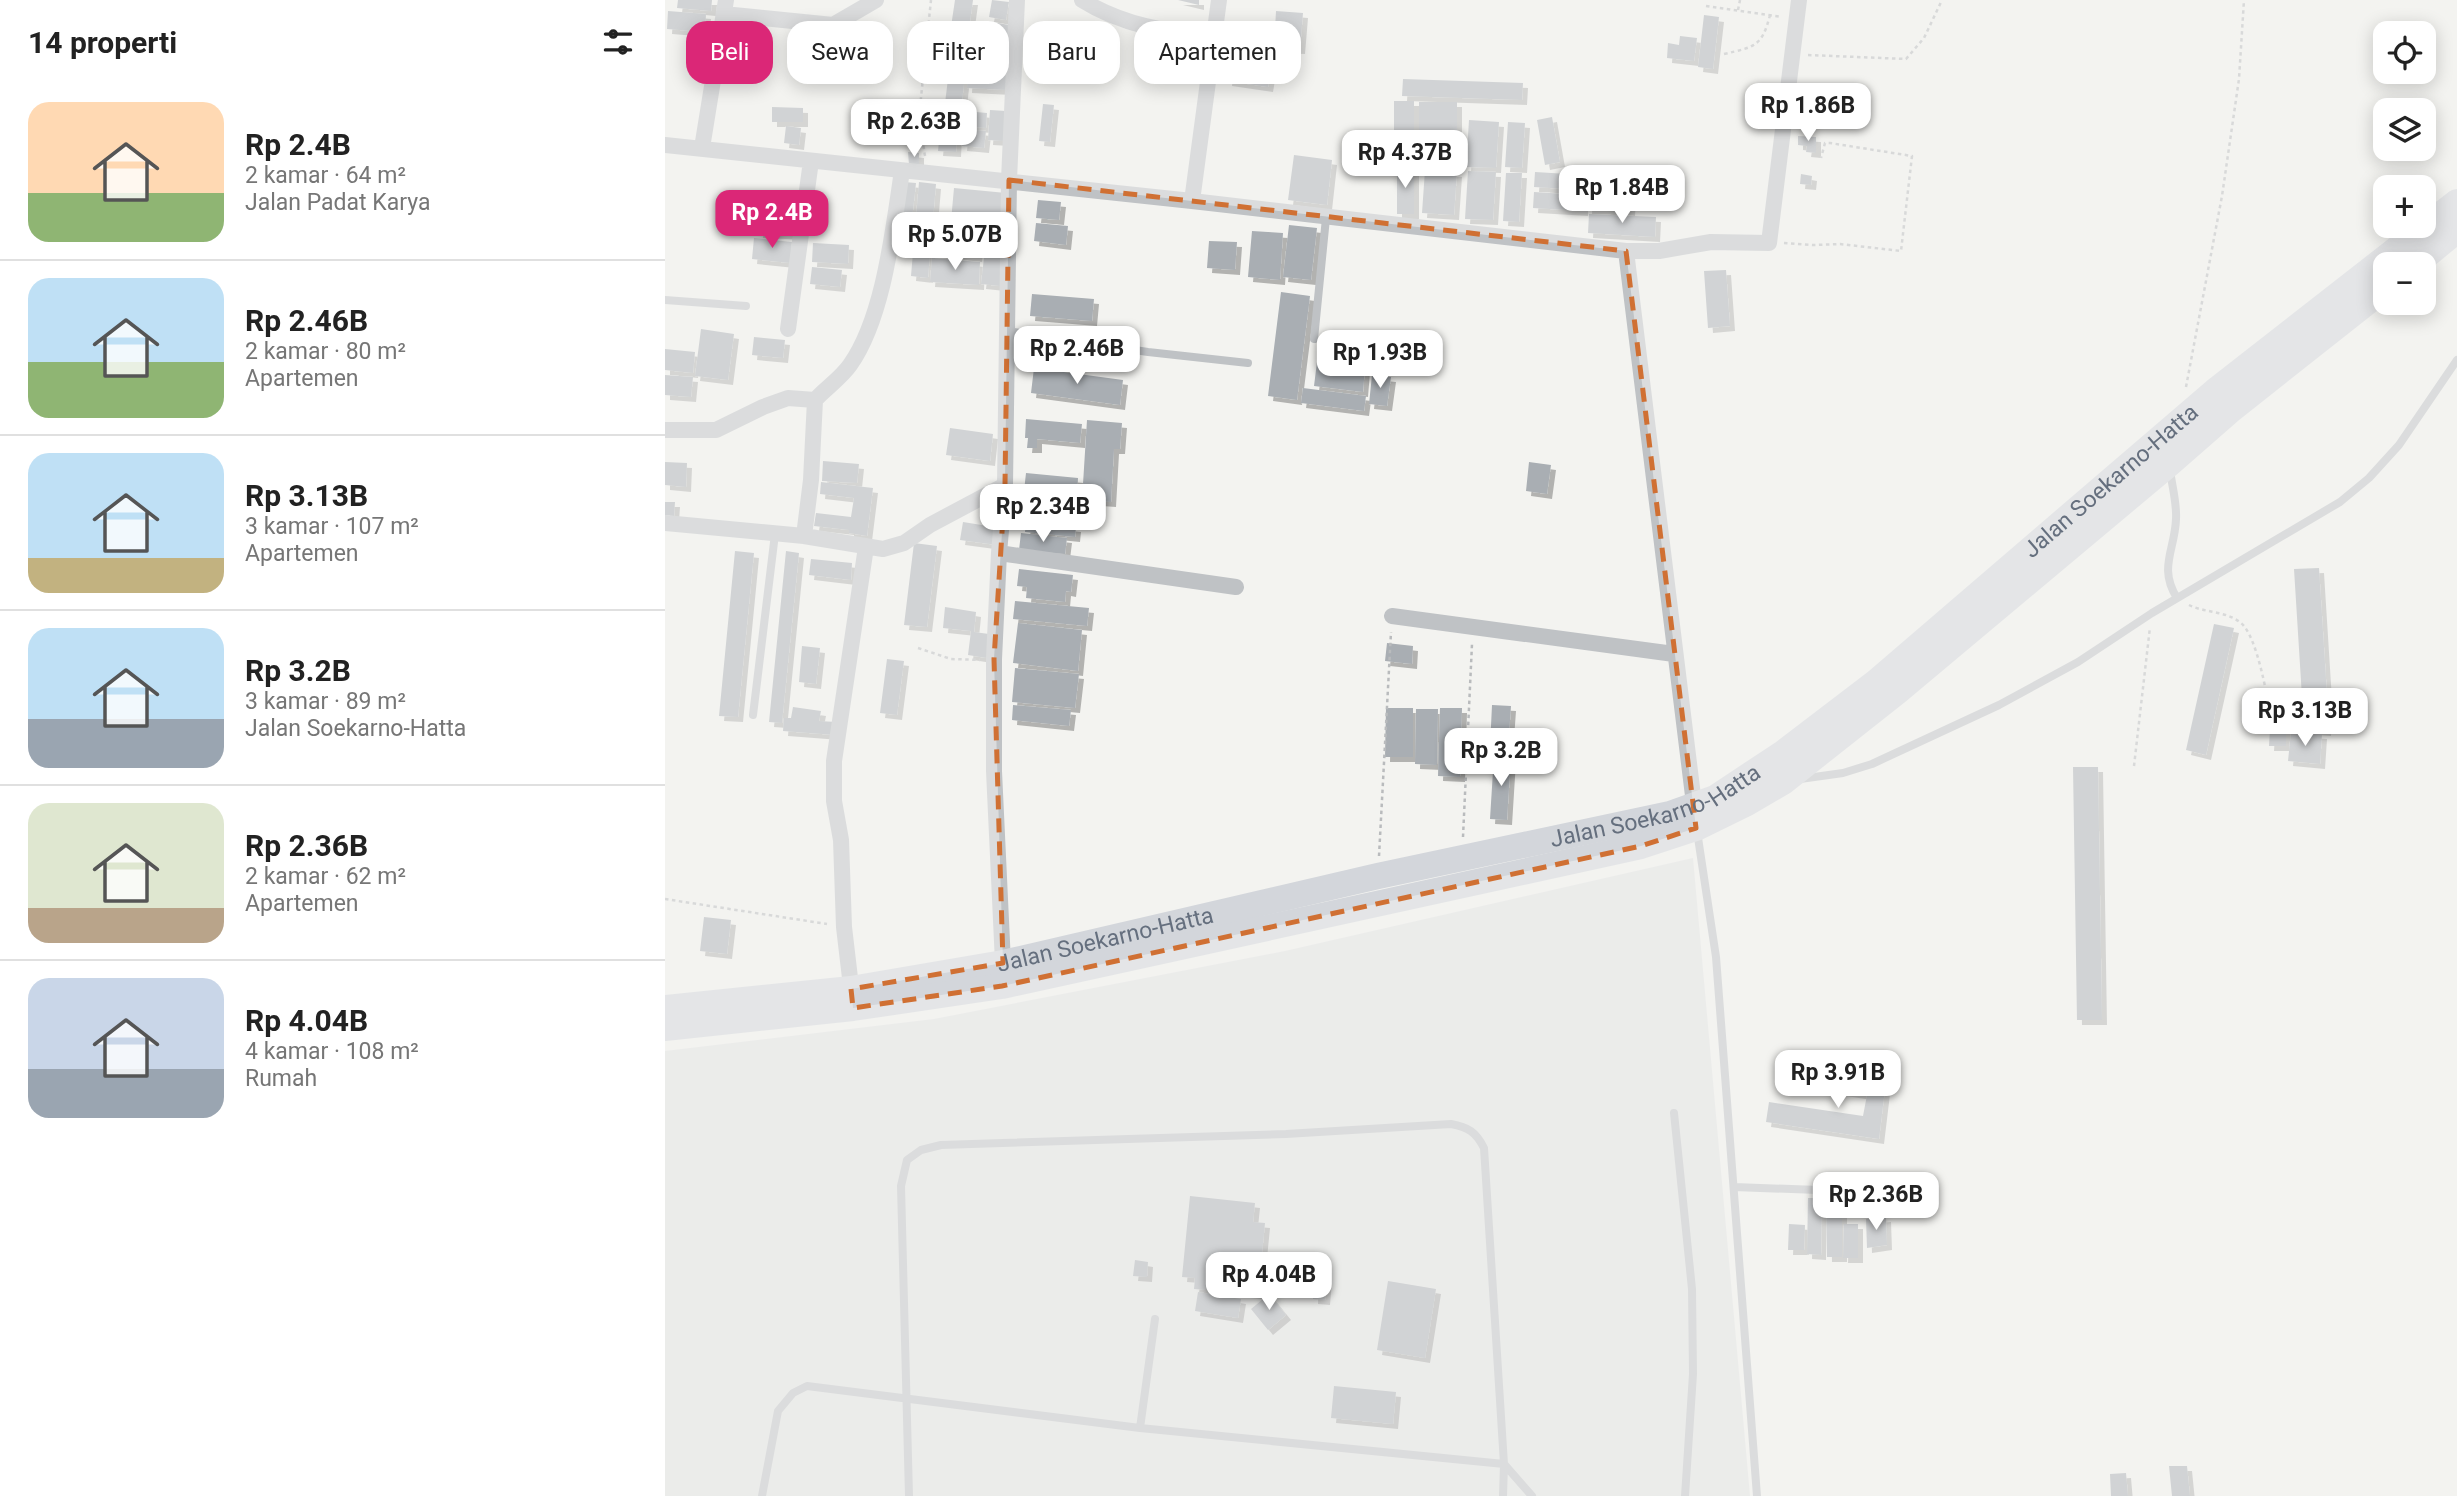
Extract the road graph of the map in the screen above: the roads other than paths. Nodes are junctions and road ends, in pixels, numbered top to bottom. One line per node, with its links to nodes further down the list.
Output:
1 (876, 0): 6 (street)
2 (1017, 0): 14 (street)
3 (1082, 0): 8 (street)
4 (1219, 0): 7 (street)
5 (1799, 0): 19 (street)
6 (725, 7): 11 (street)
7 (1216, 21)
8 (1134, 22)
9 (1208, 84): 15 (street)
10 (665, 145): 11 (street)
11 (702, 148): 12 (street)
12 (811, 161): 13 (street); 24 (street)
13 (902, 171): 14 (street); 29 (street)
14 (1009, 180): 15 (street); 25 (street)
15 (1192, 201): 17 (street)
16 (2457, 202): 31 (main road, Jalan Soekarno-Hatta)
17 (1326, 218): 19 (street); 26 (lane)
18 (2457, 231): 20 (main road)
19 (1626, 251): 41 (street)
20 (2431, 252)
21 (2373, 297): 31 (main road, Jalan Soekarno-Hatta)
22 (665, 300): 23 (lane)
23 (746, 306)
24 (788, 329)
25 (1007, 331): 28 (lane); 32 (street)
26 (1314, 339)
27 (2457, 360): 39 (lane)
28 (1248, 363)
29 (815, 400): 30 (street); 35 (street)
30 (665, 430)
31 (2153, 467): 39 (lane); 43 (main road, Jalan Soekarno-Hatta); 44 (main road, Jalan Soekarno-Hatta)
32 (1005, 485): 36 (street); 37 (street)
33 (665, 523): 34 (street)
34 (775, 534): 35 (street); 42 (lane)
35 (804, 536): 36 (street)
36 (866, 547): 46 (street)
37 (999, 553): 38 (street); 45 (street)
38 (1236, 587)
39 (2177, 598): 43 (lane)
40 (1392, 616): 41 (street)
41 (1674, 654): 44 (street)
42 (753, 715)
43 (1783, 782): 44 (main road, Jalan Soekarno-Hatta)
44 (1695, 818): 45 (main road, Jalan Soekarno-Hatta); 46 (main road, Jalan Soekarno-Hatta); 50 (lane)
45 (1003, 963): 46 (main road, Jalan Soekarno-Hatta)
46 (852, 999): 47 (main road, Jalan Soekarno-Hatta); 48 (main road, Jalan Soekarno-Hatta)
47 (665, 1008)
48 (665, 1028)
49 (1674, 1113): 60 (lane)
50 (1734, 1187): 51 (lane); 61 (lane)
51 (1845, 1191)
52 (1155, 1319): 54 (lane)
53 (908, 1399): 54 (lane); 55 (lane); 56 (lane); 57 (lane)
54 (1140, 1428): 55 (lane)
55 (1504, 1464): 58 (lane); 59 (lane)
56 (762, 1496)
57 (909, 1496)
58 (1503, 1496)
59 (1532, 1496)
60 (1685, 1496)
61 (1757, 1496)

